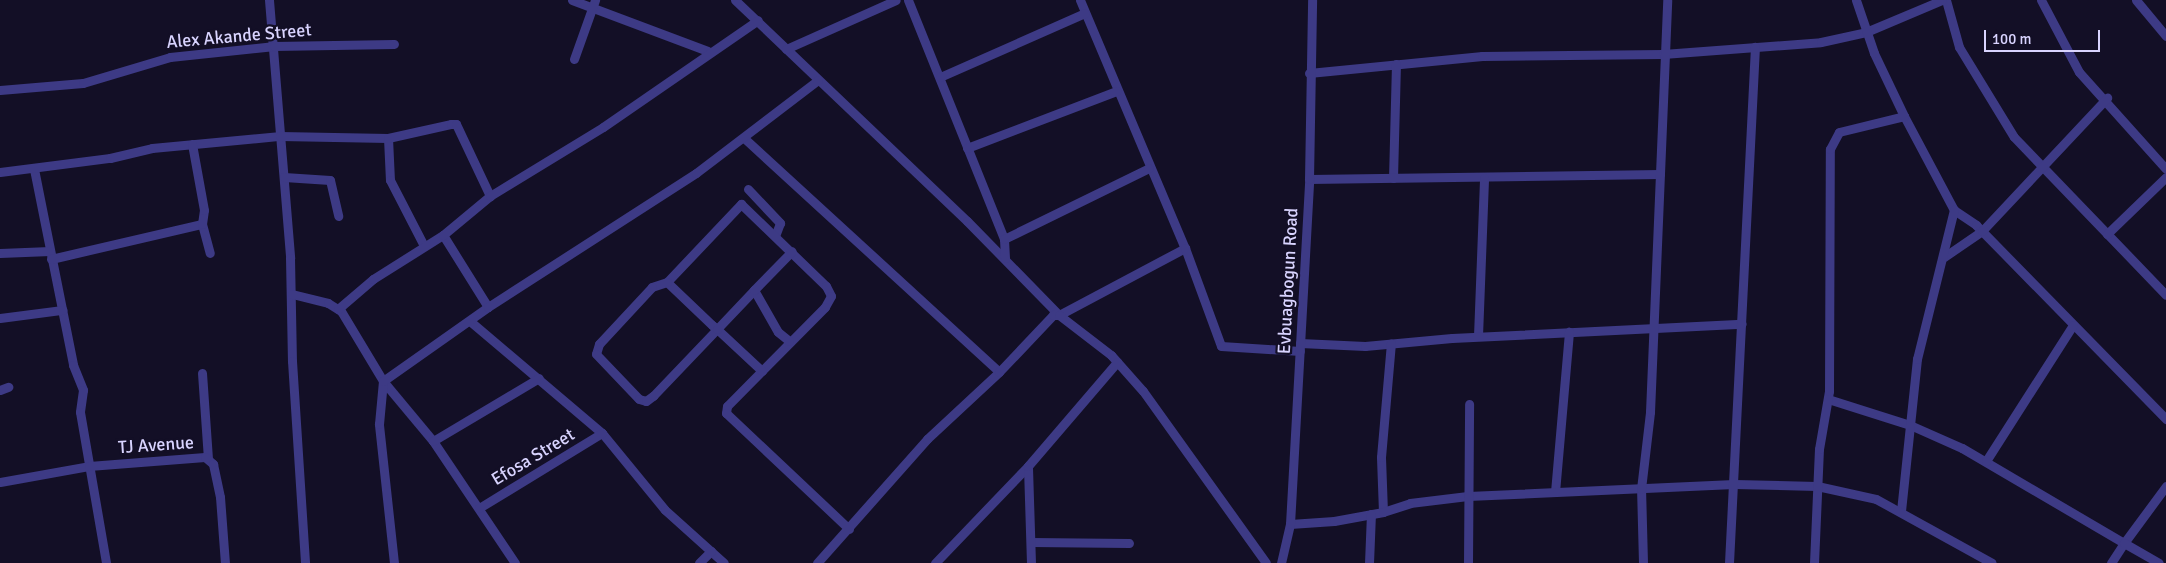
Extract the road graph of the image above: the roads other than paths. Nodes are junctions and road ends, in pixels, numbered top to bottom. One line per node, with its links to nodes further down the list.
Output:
1 (269, 0): 19 (street)
2 (572, 0): 13 (street)
3 (735, 0): 15 (street)
4 (896, 0): 21 (street)
5 (908, 0): 27 (street)
6 (1080, 0): 14 (street)
7 (1312, 0): 26 (street, Evbuagbogun Road)
8 (1666, 0): 23 (street)
9 (1856, 0): 16 (street)
10 (1944, 0): 16 (street); 41 (street)
11 (2041, 0): 31 (street)
12 (2137, 1): 17 (street)
13 (594, 4): 22 (street); 24 (street)
14 (1085, 13): 27 (street); 30 (street)
15 (758, 20): 21 (street); 22 (street)
16 (1866, 32): 20 (street); 32 (street)
17 (2166, 36)
18 (394, 44): 19 (street, Alex Akande Street)
19 (274, 46): 29 (street, Alex Akande Street); 33 (street)
20 (1755, 46): 23 (street); 77 (street)
21 (786, 49): 28 (street)
22 (708, 51): 50 (street)
23 (1663, 54): 25 (street); 43 (street)
24 (574, 59)
25 (1396, 64): 26 (street); 46 (street)
26 (1309, 73): 48 (street, Evbuagbogun Road)
27 (940, 77): 37 (street)
28 (818, 80): 35 (street); 66 (street)
29 (0, 90)
30 (1116, 91): 37 (street); 38 (street)
31 (2107, 98): 39 (street); 41 (street)
32 (1904, 116): 51 (street); 92 (street)
33 (280, 136): 34 (street); 36 (street); 44 (street)
34 (388, 138): 50 (street); 59 (street)
35 (744, 138): 71 (street); 88 (street)
36 (192, 144): 40 (street); 53 (street)
37 (967, 148): 58 (street)
38 (1149, 168): 58 (street); 60 (street)
39 (2166, 168)
40 (34, 169): 42 (street); 64 (street)
41 (2042, 170): 54 (street); 55 (street)
42 (0, 172)
43 (1660, 174): 47 (street); 80 (street)
44 (284, 177): 52 (street); 69 (street)
45 (2166, 177): 55 (street)
46 (1393, 178): 47 (street); 48 (street)
47 (1484, 178): 82 (street)
48 (1310, 179): 85 (street, Evbuagbogun Road)
49 (748, 189): 57 (street)
50 (490, 196): 56 (street)
51 (1954, 210): 54 (street); 65 (street)
52 (338, 216)
53 (202, 224): 63 (street); 64 (street)
54 (1982, 231): 65 (street); 78 (street)
55 (2107, 234): 70 (street)
56 (443, 235): 59 (street); 71 (street)
57 (775, 236): 61 (street); 67 (street)
58 (1004, 239): 66 (street)
59 (424, 246): 72 (street)
60 (1185, 248): 74 (street); 85 (street)
61 (792, 251): 68 (street); 83 (street)
62 (0, 253): 64 (street)
63 (210, 253)
64 (51, 255): 73 (street)
65 (1944, 257): 95 (street)
66 (1005, 258): 74 (street)
67 (667, 282): 79 (street); 79 (street)
68 (754, 290): 79 (street); 83 (street)
69 (292, 294): 72 (street); 122 (street)
70 (2166, 295)
71 (488, 307): 76 (street)
72 (338, 308): 91 (street)
73 (62, 310): 75 (street); 100 (street)
74 (1059, 315): 86 (street); 88 (street)
75 (0, 318)
76 (470, 322): 90 (street); 91 (street)
77 (1742, 324): 80 (street); 103 (street)
78 (2073, 325): 94 (street); 99 (street)
79 (717, 329): 87 (street)
80 (1653, 330): 81 (street); 106 (street)
81 (1569, 332): 82 (street); 107 (street)
82 (1478, 336): 84 (street)
83 (790, 341): 87 (street)
84 (1392, 343): 85 (street); 111 (street)
85 (1300, 347): 113 (street, Evbuagbogun Road)
86 (1117, 362): 101 (street); 129 (street)
87 (762, 371): 114 (street)
88 (999, 372): 114 (street)
89 (202, 373): 98 (street)
90 (539, 378): 96 (street); 97 (street)
91 (384, 380): 97 (street); 123 (street)
92 (1828, 399): 95 (street); 104 (street)
93 (1469, 404): 108 (street)
94 (2166, 419)
95 (1910, 426): 99 (street); 110 (street)
96 (602, 433): 109 (street, Efosa Street); 118 (street)
97 (433, 441): 109 (street)
98 (208, 458): 100 (street, TJ Avenue); 121 (street, TJ Avenue)
99 (1986, 461): 117 (street)
100 (90, 466): 102 (street, TJ Avenue); 120 (street)
101 (1028, 466): 115 (street); 127 (street)
102 (0, 482)
103 (1734, 484): 104 (street); 106 (street); 134 (street)
104 (1817, 486): 110 (street); 135 (street)
105 (2166, 486): 117 (street)
106 (1641, 489): 107 (street); 133 (street)
107 (1555, 492): 108 (street)
108 (1468, 496): 111 (street); 132 (street)
109 (479, 508): 119 (street)
110 (1901, 511): 136 (street)
111 (1383, 512): 112 (street)
112 (1371, 514): 113 (street); 131 (street)
113 (1290, 524): 130 (street, Evbuagbogun Road)
114 (849, 529): 126 (street)
115 (1031, 542): 116 (street); 128 (street)
116 (1129, 543)
117 (2124, 544): 137 (street); 138 (street)
118 (711, 551): 124 (street); 125 (street)
119 (511, 562)
120 (106, 563)
121 (225, 563)
122 (305, 563)
123 (394, 563)
124 (699, 563)
125 (724, 563)
126 (817, 563)
127 (935, 563)
128 (1031, 563)
129 (1266, 563)
130 (1281, 563)
131 (1369, 563)
132 (1468, 563)
133 (1643, 563)
134 (1729, 563)
135 (1814, 563)
136 (1992, 563)
137 (2111, 563)
138 (2159, 563)

